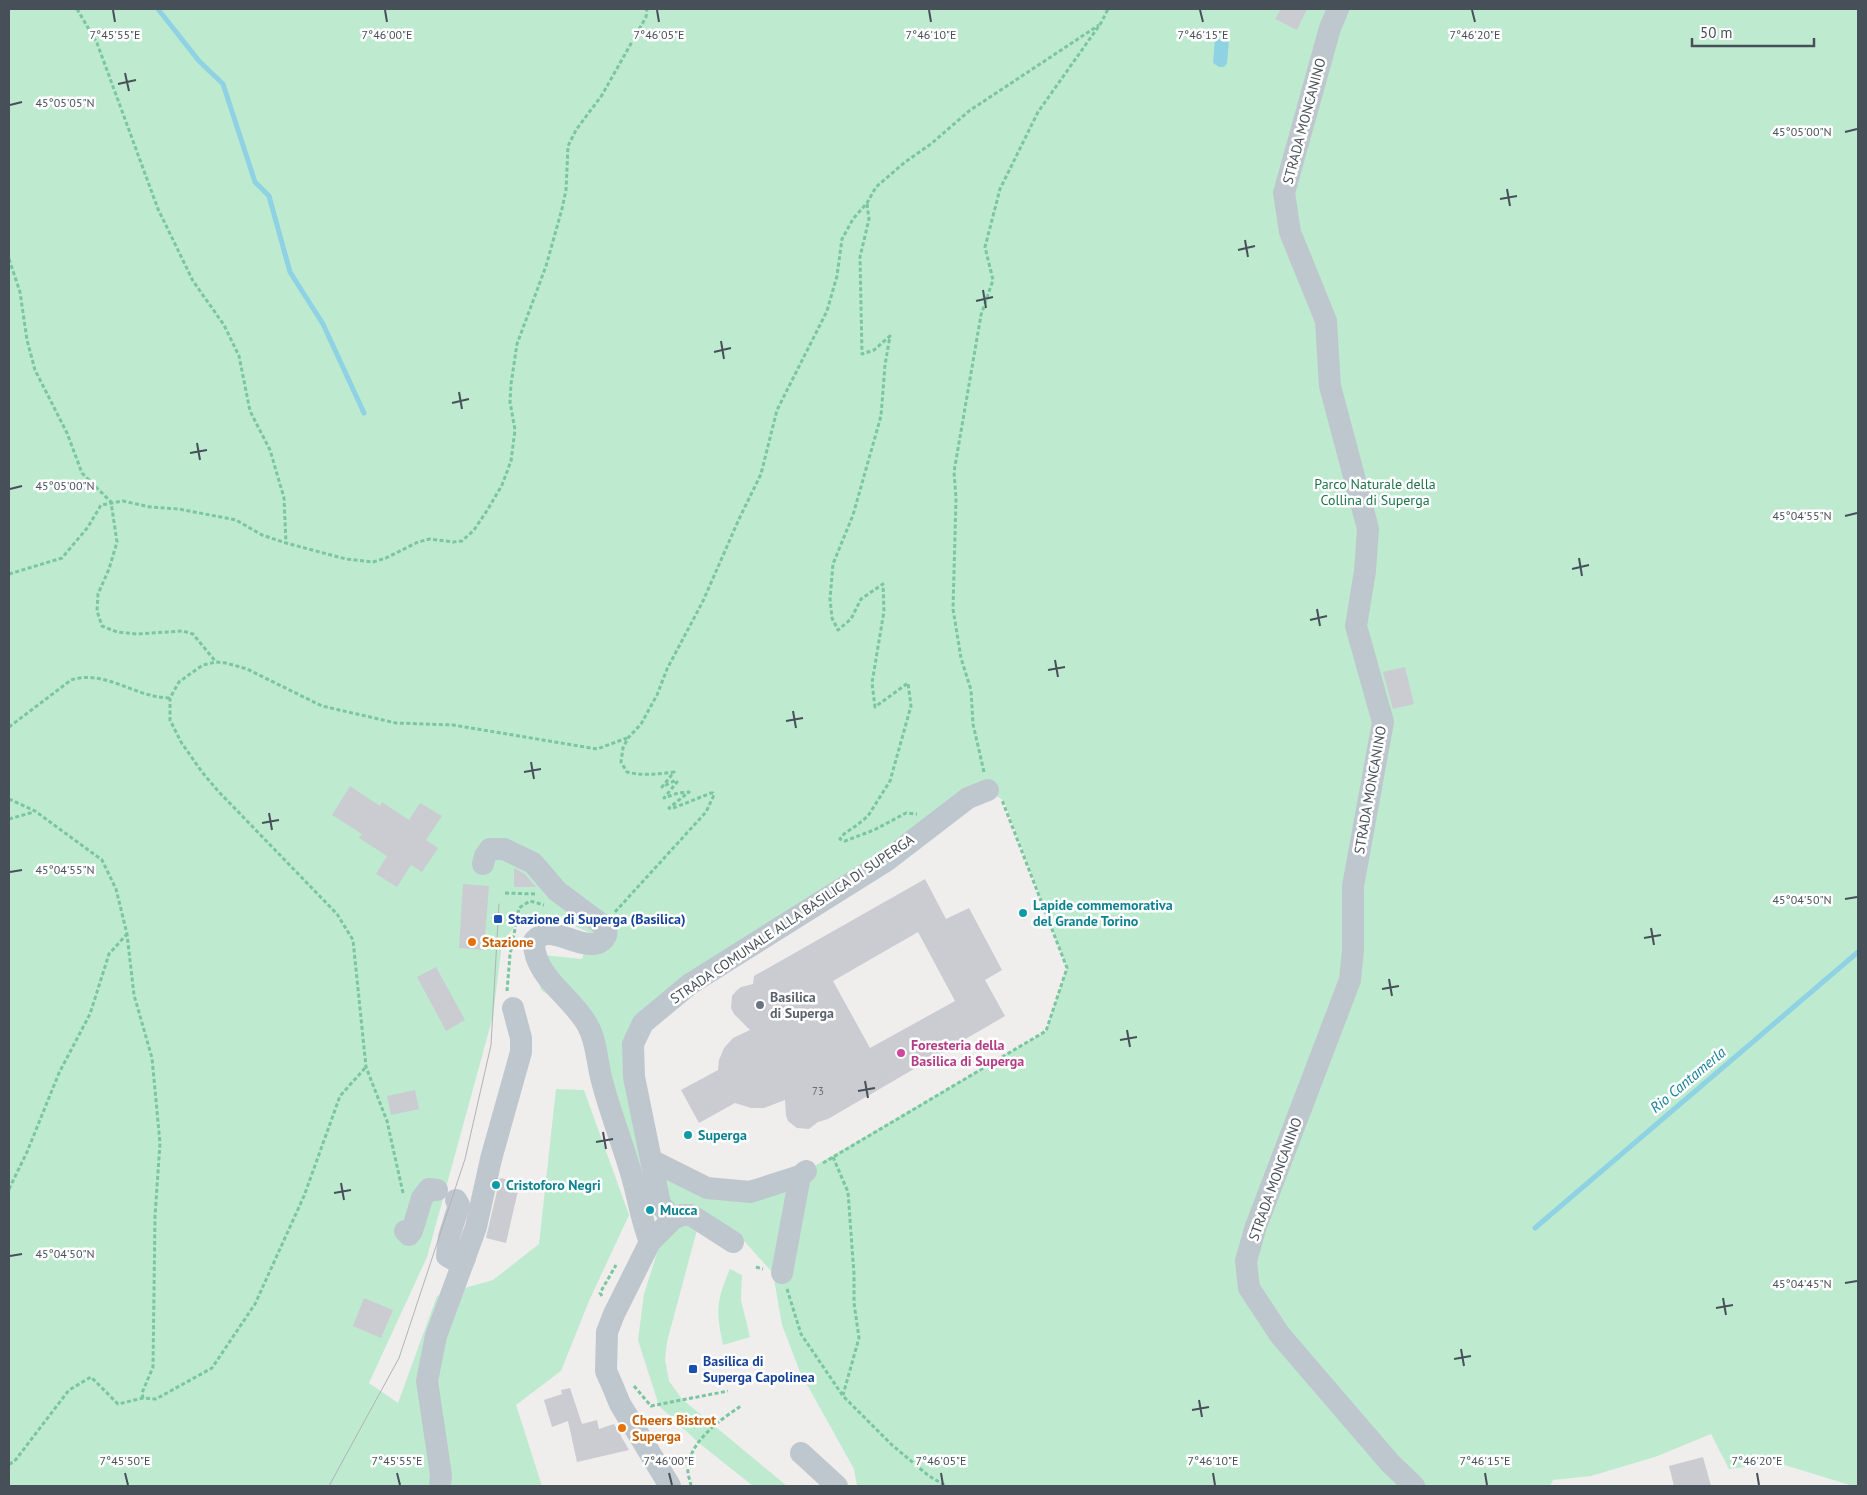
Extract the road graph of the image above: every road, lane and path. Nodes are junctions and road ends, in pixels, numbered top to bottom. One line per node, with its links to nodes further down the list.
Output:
1 (77, 9): 9 (path)
2 (648, 9): 9 (path)
3 (1108, 9): 5 (path)
4 (1338, 9): 54 (street, STRADA MONCANINO)
5 (1101, 23): 6 (path); 15 (path)
6 (867, 203): 14 (path); 19 (path)
7 (9, 259): 8 (path)
8 (111, 502): 9 (path); 10 (path); 11 (path)
9 (286, 543)
10 (9, 574)
11 (216, 662): 12 (path); 14 (path)
12 (170, 698): 13 (path); 27 (path)
13 (9, 728)
14 (628, 738): 24 (path)
15 (988, 790): 19 (street, STRADA COMUNALE ALLA BASILICA DI SUPERGA); 28 (path)
16 (9, 799): 17 (path)
17 (35, 812): 18 (path); 25 (path)
18 (9, 819)
19 (935, 823): 29 (street, STRADA COMUNALE ALLA BASILICA DI SUPERGA)
20 (483, 864): 21 (street)
21 (557, 891): 22 (path); 24 (street)
22 (505, 893)
23 (518, 915): 26 (path)
24 (604, 926): 37 (street)
25 (127, 934): 32 (path); 45 (path)
26 (513, 1008): 39 (street)
27 (366, 1067): 33 (path); 45 (path)
28 (833, 1157): 30 (path); 44 (path)
29 (653, 1161): 31 (street); 34 (street, STRADA COMUNALE ALLA BASILICA DI SUPERGA)
30 (810, 1170): 31 (street); 41 (street)
31 (707, 1188): 35 (street)
32 (9, 1189)
33 (405, 1200)
34 (667, 1213): 35 (street); 37 (street)
35 (700, 1220): 38 (street)
36 (404, 1231): 39 (street)
37 (650, 1242): 50 (street)
38 (733, 1242)
39 (465, 1258): 49 (street)
40 (756, 1267): 41 (path)
41 (782, 1273): 44 (path)
42 (633, 1384): 43 (path)
43 (728, 1390)
44 (843, 1396): 53 (path)
45 (143, 1398): 48 (path)
46 (740, 1406): 51 (path)
47 (801, 1453): 52 (street)
48 (9, 1464)
49 (440, 1486)
50 (670, 1486)
51 (691, 1486)
52 (837, 1486)
53 (946, 1486)
54 (1414, 1486)

